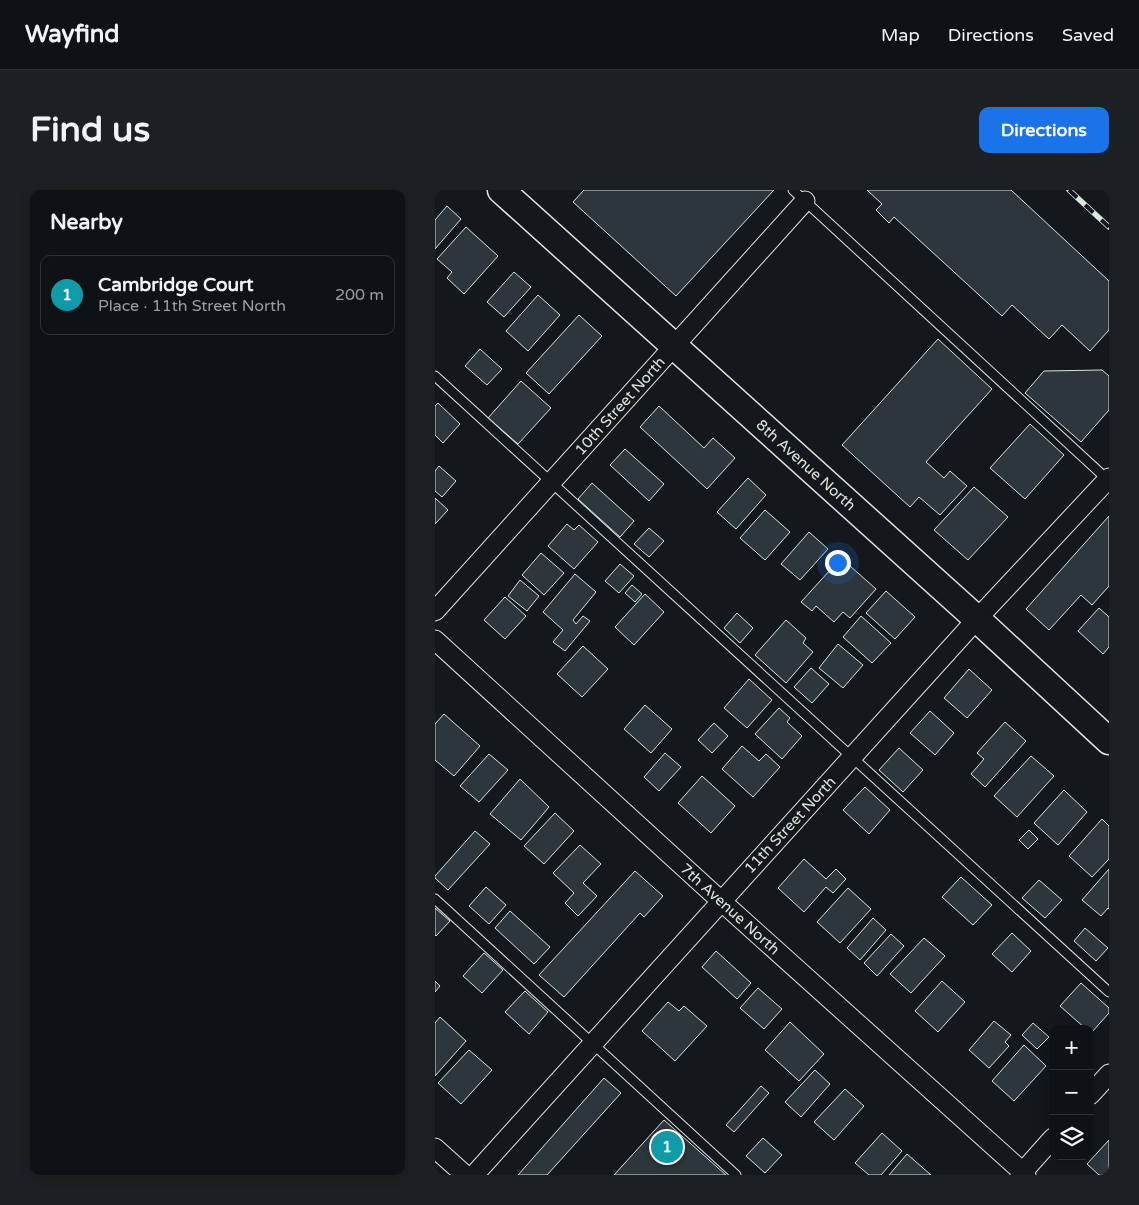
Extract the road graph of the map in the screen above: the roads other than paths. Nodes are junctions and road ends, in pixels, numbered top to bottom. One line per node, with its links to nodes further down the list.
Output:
1 (501, 190): 3 (street, 8th Avenue North)
2 (799, 195): 3 (street, 10th Street North); 5 (lane)
3 (674, 346): 6 (street, 10th Street North); 8 (street, 8th Avenue North)
4 (435, 376): 6 (lane)
5 (1108, 480): 8 (street, 11th Street North)
6 (551, 482): 7 (street, 10th Street North); 11 (lane)
7 (435, 611)
8 (977, 619): 10 (street, 8th Avenue North); 11 (street, 11th Street North)
9 (435, 640): 13 (street, 7th Avenue North)
10 (1109, 741)
11 (853, 758): 13 (street, 11th Street North); 14 (lane)
12 (435, 899): 15 (lane)
13 (721, 901): 15 (street, 11th Street North); 20 (street, 7th Avenue North)
14 (1109, 992)
15 (593, 1045): 22 (street, 11th Street North); 23 (lane)
16 (1109, 1074): 17 (street)
17 (1094, 1091)
18 (1049, 1143): 20 (street)
19 (435, 1148): 21 (street)
20 (1023, 1174)
21 (465, 1175)
22 (474, 1175)
23 (736, 1175)

